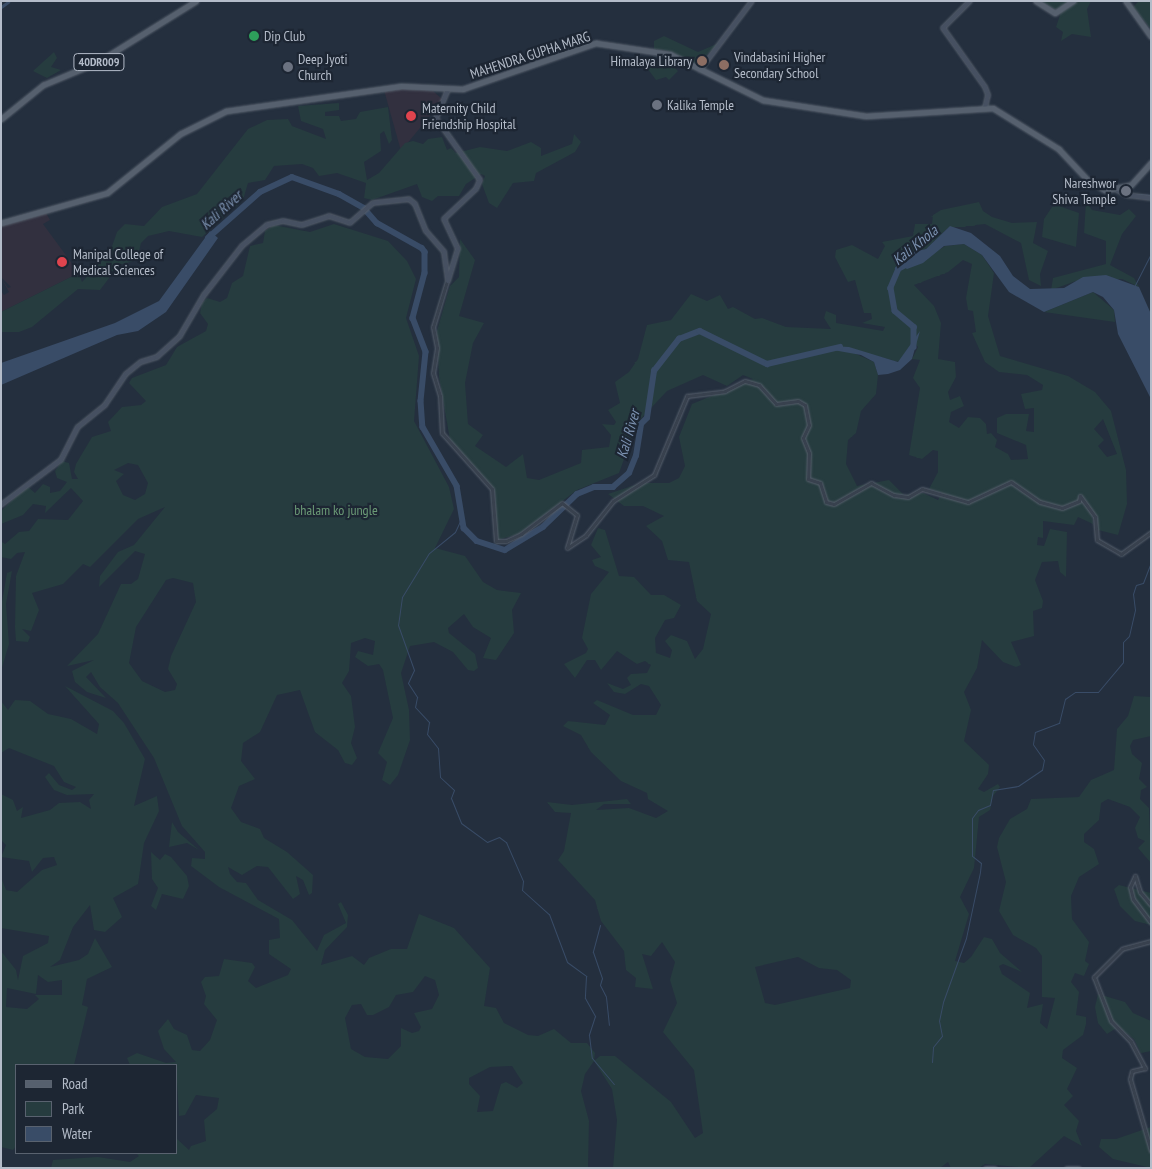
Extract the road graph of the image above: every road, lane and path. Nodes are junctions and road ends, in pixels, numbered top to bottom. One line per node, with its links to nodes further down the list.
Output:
1 (196, 1): 13 (main road, 40DR009)
2 (752, 1): 8 (main road)
3 (970, 1): 10 (main road)
4 (1036, 1): 5 (main road)
5 (1073, 1)
6 (1126, 1): 7 (main road)
7 (1151, 36)
8 (700, 70): 9 (main road, MAHENDRA GUPHA MARG); 11 (main road, MAHENDRA GUPHA MARG)
9 (448, 90): 17 (main road, MAHENDRA GUPHA MARG); 18 (main road)
10 (988, 95): 11 (main road); 12 (main road)
11 (985, 108): 12 (main road, MAHENDRA GUPHA MARG)
12 (993, 108): 15 (main road)
13 (1, 119)
14 (1151, 163): 15 (main road)
15 (1117, 190): 16 (main road)
16 (1151, 198)
17 (1, 223)
18 (447, 281): 19 (main road); 20 (street)
19 (1, 506)
20 (1151, 532)
21 (1151, 905): 22 (street)
22 (1151, 923)
23 (1151, 941): 24 (street)
24 (1151, 1151)
25 (985, 1168): 26 (street)
26 (995, 1168)
27 (1066, 1168): 28 (street)
28 (1079, 1168)

